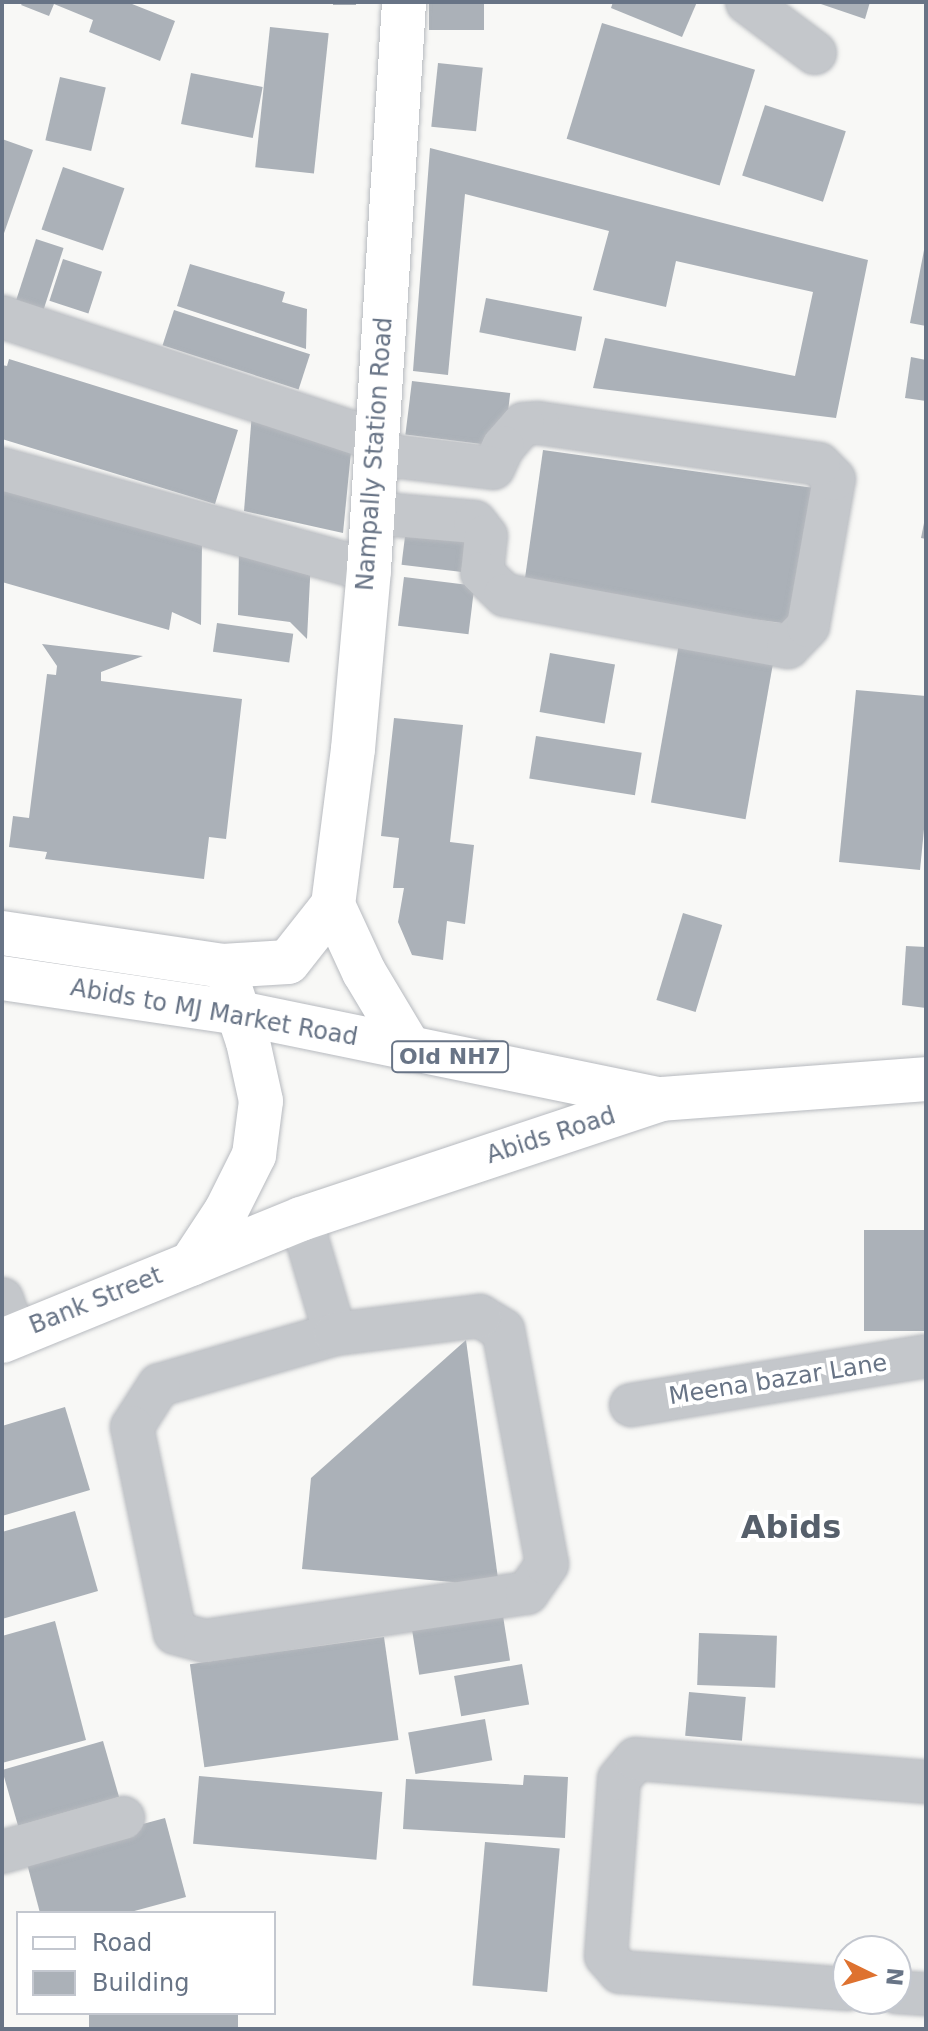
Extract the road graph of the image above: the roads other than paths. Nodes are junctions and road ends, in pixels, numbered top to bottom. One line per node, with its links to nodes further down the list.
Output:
1 (404, 2): 5 (main road, Nampally Station Road)
2 (747, 2): 3 (street)
3 (815, 53)
4 (2, 317): 5 (street)
5 (376, 447): 7 (main road, Nampally Station Road); 7 (street)
6 (2, 469): 8 (street)
7 (372, 513): 8 (main road, Nampally Station Road)
8 (369, 570): 9 (main road, Nampally Station Road)
9 (333, 905): 11 (main road, Abids to MJ Market Road); 14 (main road)
10 (2, 933): 11 (main road, Abids to MJ Market Road)
11 (222, 966): 13 (main road)
12 (2, 978): 13 (main road, Abids to MJ Market Road / Old NH7)
13 (239, 1013): 14 (main road, Abids to MJ Market Road / Old NH7); 18 (main road)
14 (410, 1049): 16 (main road, Abids to MJ Market Road / Old NH7)
15 (926, 1079): 16 (main road, Abids Road / Old NH7)
16 (661, 1099): 17 (main road, Abids Road)
17 (301, 1219): 18 (main road, Abids Road); 20 (street)
18 (191, 1264): 19 (main road, Bank Street)
19 (6, 1325)
20 (335, 1334): 20 (street)
21 (926, 1356): 22 (street, Meena bazar Lane)
22 (631, 1405)
23 (926, 1782): 26 (street)
24 (123, 1818): 25 (street)
25 (2, 1852)
26 (832, 1988)

